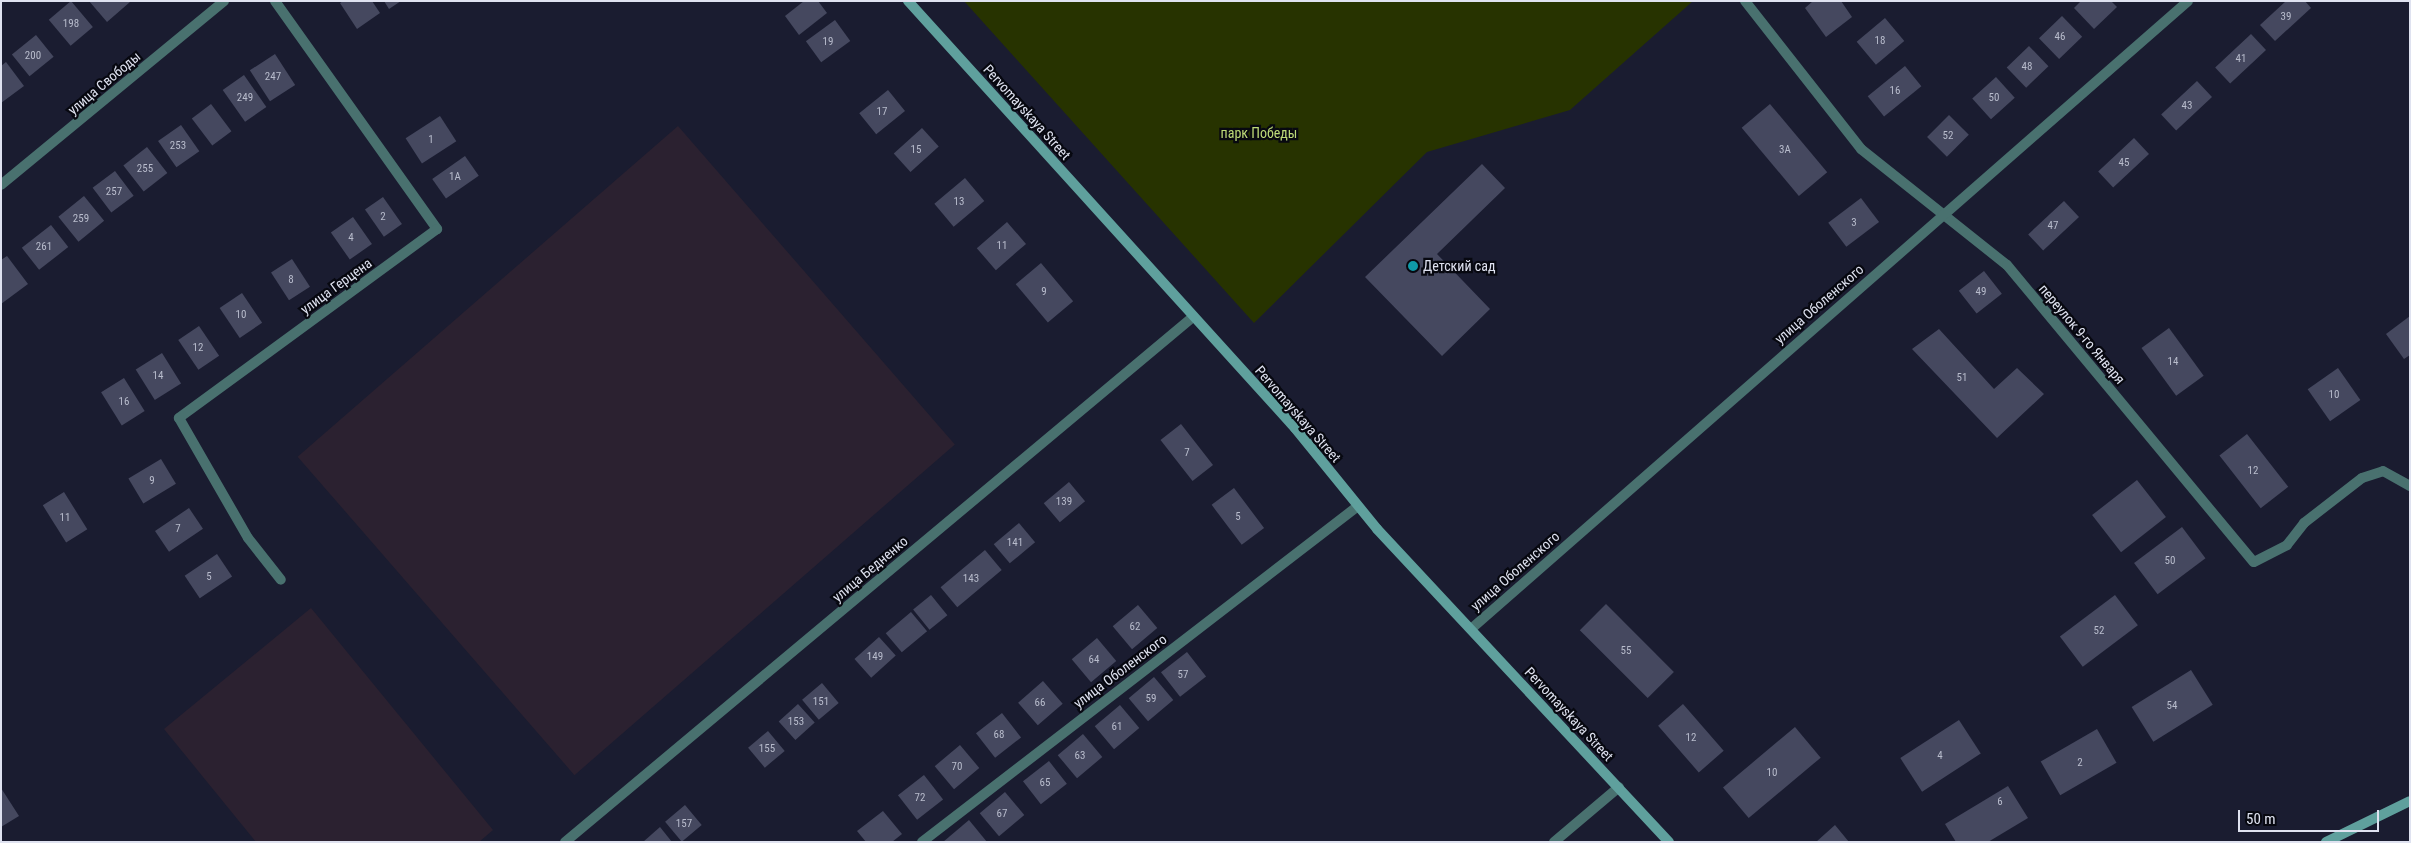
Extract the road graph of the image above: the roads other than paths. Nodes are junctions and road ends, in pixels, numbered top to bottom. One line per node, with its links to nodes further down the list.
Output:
1 (224, 1): 6 (street, улица Свободы)
2 (275, 1): 11 (street, улица Герцена)
3 (908, 1): 8 (main road, Pervomayskaya Street)
4 (1745, 1): 7 (street, переулок 9-го Января)
5 (2188, 1): 7 (street, улица Оболенского)
6 (1, 185)
7 (1942, 214): 9 (street, переулок 9-го Января); 12 (street, улица Оболенского)
8 (1193, 317): 10 (main road, Pervomayskaya Street); 15 (street, улица Бедненко)
9 (2410, 486)
10 (1358, 506): 12 (main road, Pervomayskaya Street); 16 (street, улица Оболенского)
11 (281, 580)
12 (1470, 629): 13 (main road, Pervomayskaya Street)
13 (1619, 787): 17 (street); 18 (main road, Pervomayskaya Street)
14 (2410, 801): 19 (main road)
15 (565, 842)
16 (922, 842)
17 (1554, 842)
18 (1669, 842)
19 (2326, 842)

